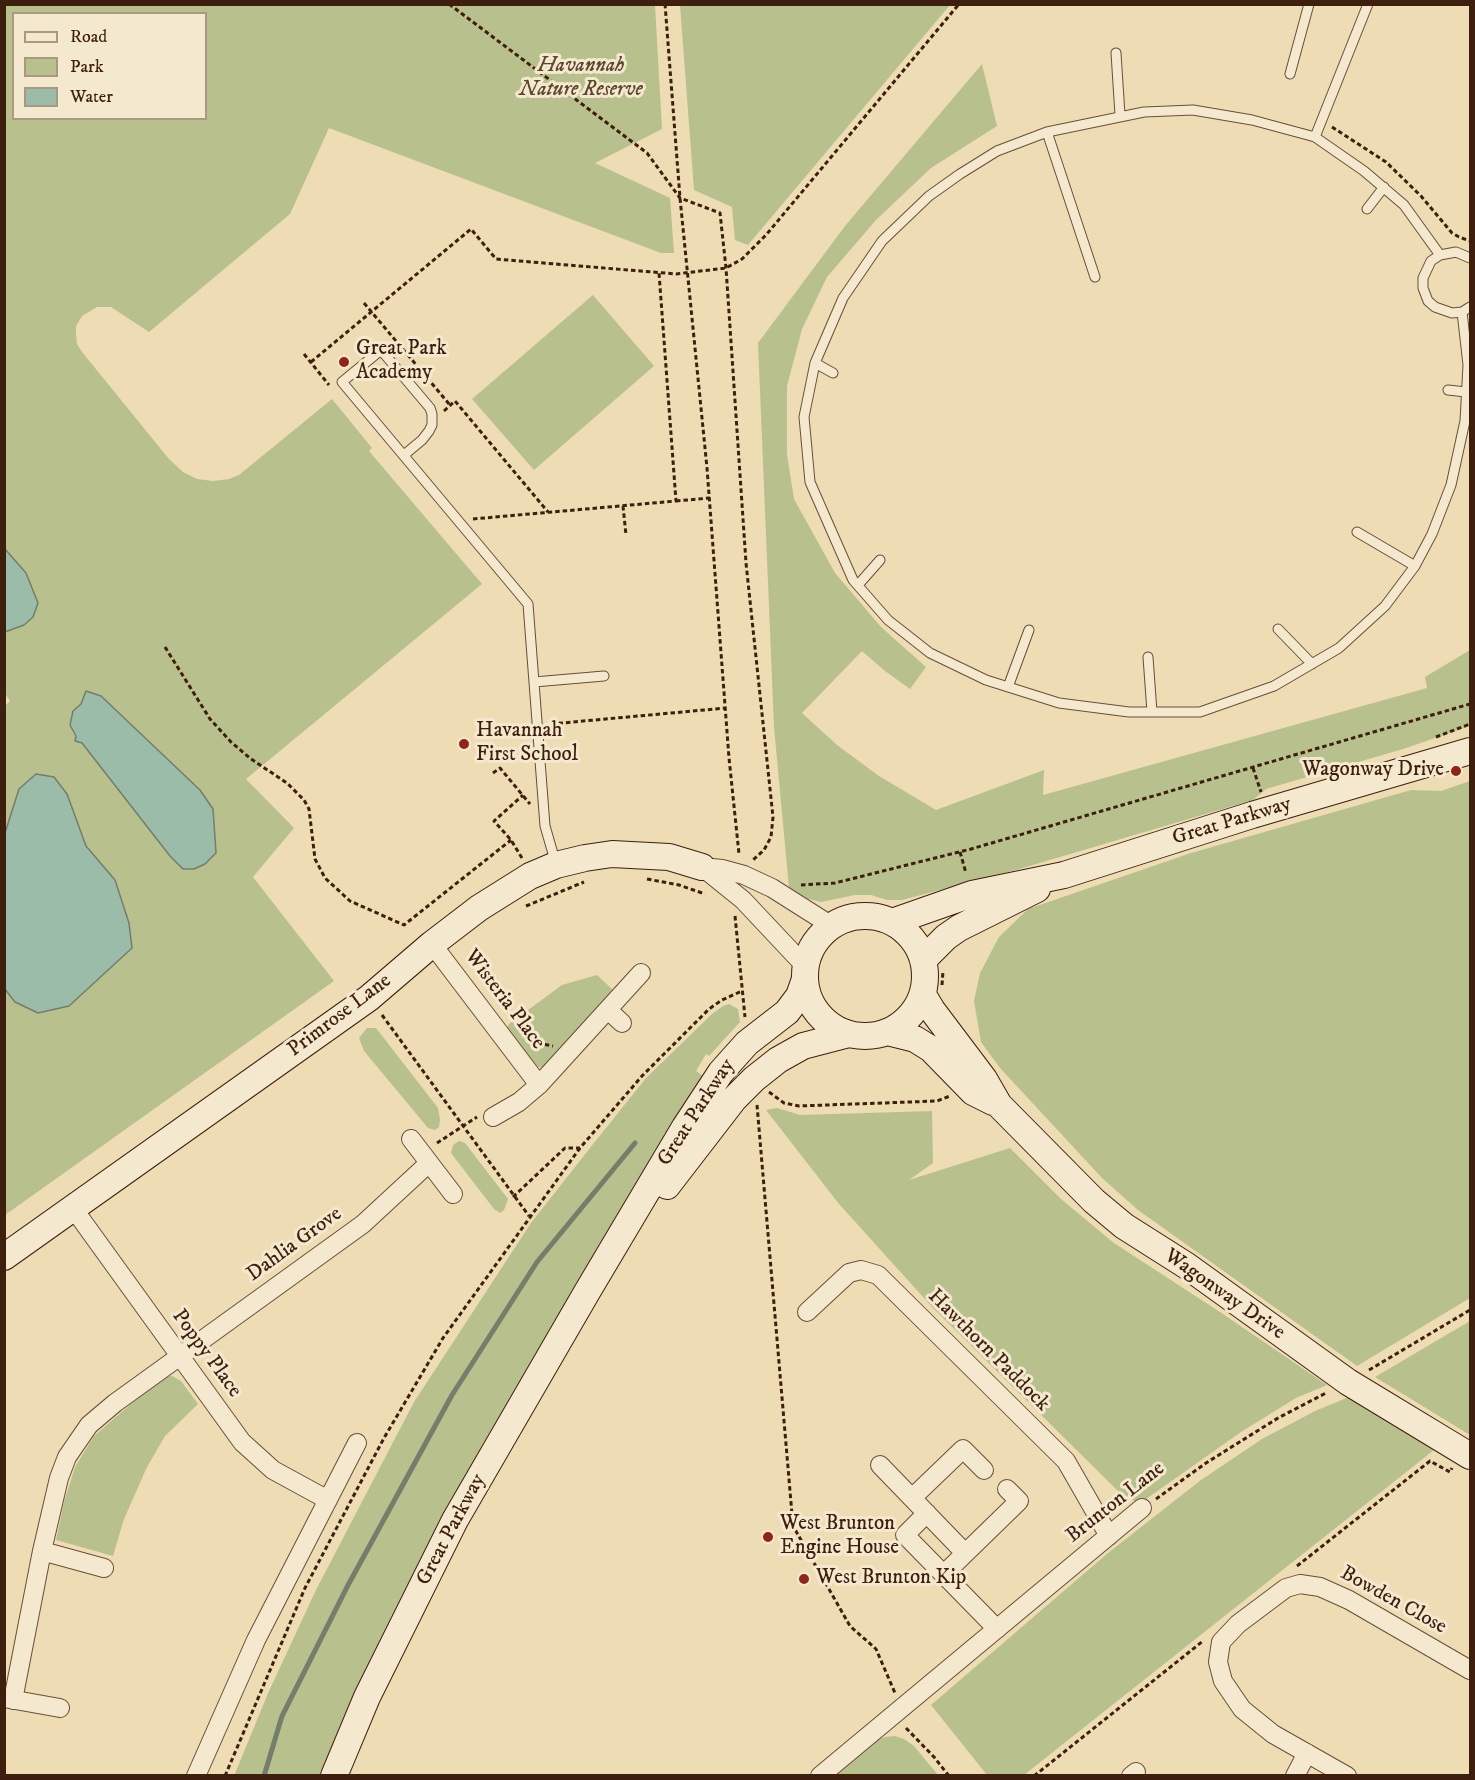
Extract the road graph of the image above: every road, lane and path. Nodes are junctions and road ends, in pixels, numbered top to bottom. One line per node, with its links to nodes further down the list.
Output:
1 (449, 4): 13 (path)
2 (666, 4): 13 (path)
3 (959, 4): 18 (path)
4 (1309, 4): 7 (lane)
5 (1368, 4): 9 (lane)
6 (1116, 52): 8 (lane)
7 (1290, 74)
8 (1120, 115): 10 (lane); 11 (lane)
9 (1322, 122): 11 (lane); 15 (path)
10 (1047, 132): 21 (lane); 27 (lane)
11 (1315, 137): 12 (lane)
12 (1384, 187): 14 (lane); 16 (lane)
13 (680, 198): 18 (path); 20 (path)
14 (1368, 209)
15 (1470, 241)
16 (1440, 255): 17 (lane); 23 (lane)
17 (1470, 258)
18 (726, 268): 20 (path); 67 (path)
19 (659, 273): 20 (path); 24 (path); 36 (path)
20 (688, 273): 35 (path)
21 (1095, 277)
22 (364, 303): 24 (path)
23 (1466, 310): 31 (lane)
24 (371, 311): 26 (path); 32 (path)
25 (304, 354): 26 (path)
26 (311, 362): 29 (path)
27 (815, 363): 28 (lane); 44 (lane)
28 (833, 373)
29 (333, 389)
30 (1448, 390): 31 (lane)
31 (1466, 392): 43 (lane)
32 (450, 405): 33 (path); 38 (path)
33 (433, 420): 34 (lane); 34 (lane)
34 (404, 455): 39 (lane)
35 (710, 498): 36 (path); 54 (path)
36 (676, 501): 37 (path)
37 (623, 506): 38 (path); 41 (path)
38 (548, 512): 39 (path)
39 (461, 524): 51 (lane)
40 (1357, 532): 43 (lane)
41 (626, 534)
42 (880, 560): 44 (lane)
43 (1415, 566): 49 (lane)
44 (858, 585): 52 (lane)
45 (1278, 629): 49 (lane)
46 (1029, 630): 52 (lane)
47 (165, 647): 63 (path)
48 (1148, 657): 55 (lane)
49 (1312, 664): 55 (lane)
50 (604, 676): 51 (lane)
51 (534, 682): 56 (lane)
52 (1008, 687): 55 (lane)
53 (1470, 704): 72 (path)
54 (726, 708): 56 (path); 64 (path)
55 (1152, 712)
56 (538, 726): 65 (lane)
57 (1470, 751): 68 (street, Great Parkway)
58 (494, 773): 60 (path)
59 (529, 792): 61 (path)
60 (523, 795): 61 (path); 63 (path)
61 (530, 804): 62 (path)
62 (531, 814)
63 (511, 840): 69 (path)
64 (739, 857)
65 (556, 865): 66 (street, Primrose Lane); 69 (street, Primrose Lane)
66 (702, 867): 77 (street, Primrose Lane); 81 (street, Primrose Lane)
67 (758, 868)
68 (1064, 875): 76 (street, Great Parkway); 79 (street, Great Parkway)
69 (530, 876): 78 (street, Primrose Lane)
70 (644, 879): 73 (path)
71 (589, 880): 74 (path)
72 (794, 884)
73 (713, 898)
74 (522, 908)
75 (734, 912): 82 (path)
76 (892, 922): 77 (street, Great Parkway); 79 (street)
77 (832, 926): 81 (street, Great Parkway)
78 (432, 944): 90 (street, Wisteria Place); 104 (street, Primrose Lane)
79 (934, 962): 83 (path); 83 (street)
80 (641, 973): 84 (street, Wisteria Place)
81 (806, 973): 89 (street); 107 (street, Great Parkway)
82 (742, 991): 87 (path); 100 (path)
83 (933, 994): 88 (street); 96 (street, Wagonway Drive)
84 (608, 1010): 86 (street); 91 (street, Wisteria Place)
85 (379, 1011): 98 (path)
86 (622, 1023)
87 (746, 1023)
88 (887, 1032): 89 (street, Great Parkway); 96 (street, Wagonway Drive)
89 (849, 1034): 107 (street, Great Parkway)
90 (504, 1038): 91 (path); 92 (street, Wisteria Place)
91 (572, 1049): 92 (street, Wisteria Place)
92 (539, 1084): 97 (street, Wisteria Place)
93 (767, 1091): 94 (path)
94 (960, 1093)
95 (757, 1101): 130 (path)
96 (999, 1105): 111 (street, Wagonway Drive)
97 (493, 1117): 98 (path)
98 (464, 1125): 101 (path); 103 (path)
99 (411, 1139): 101 (street)
100 (580, 1148): 103 (path); 105 (path)
101 (426, 1158): 102 (street); 110 (street, Dahlia Grove)
102 (453, 1194)
103 (513, 1197): 105 (path)
104 (74, 1208): 106 (street, Primrose Lane); 110 (street, Poppy Place)
105 (529, 1217): 133 (path)
106 (4, 1257)
107 (587, 1292): 134 (street, Great Parkway)
108 (1470, 1310): 111 (path, Brunton Lane)
109 (807, 1312): 121 (street, Hawthorn Paddock)
110 (180, 1356): 118 (street, Poppy Place); 122 (street, Dahlia Grove)
111 (1348, 1382): 113 (street, Wagonway Drive); 119 (path, Brunton Lane)
112 (357, 1443): 118 (street)
113 (1470, 1456)
114 (880, 1465): 117 (street)
115 (984, 1470): 117 (street)
116 (1007, 1489): 123 (street)
117 (912, 1498): 120 (street)
118 (328, 1500): 132 (street)
119 (1142, 1508): 121 (street, Brunton Lane)
120 (927, 1513): 123 (street); 125 (street)
121 (1109, 1536): 126 (street, Brunton Lane)
122 (42, 1551): 124 (street); 128 (street, Dahlia Grove)
123 (965, 1553): 125 (street)
124 (104, 1568)
125 (944, 1574): 126 (street)
126 (997, 1629): 130 (street, Brunton Lane)
127 (1470, 1670): 131 (street, Bowden Close)
128 (9, 1699): 129 (street)
129 (60, 1708)
130 (897, 1712): 135 (street, Brunton Lane); 136 (path)
131 (1307, 1753): 137 (street); 138 (street, Bowden Close)
132 (196, 1776)
133 (225, 1776)
134 (334, 1776)
135 (820, 1776)
136 (949, 1776)
137 (1295, 1776)
138 (1347, 1776)

